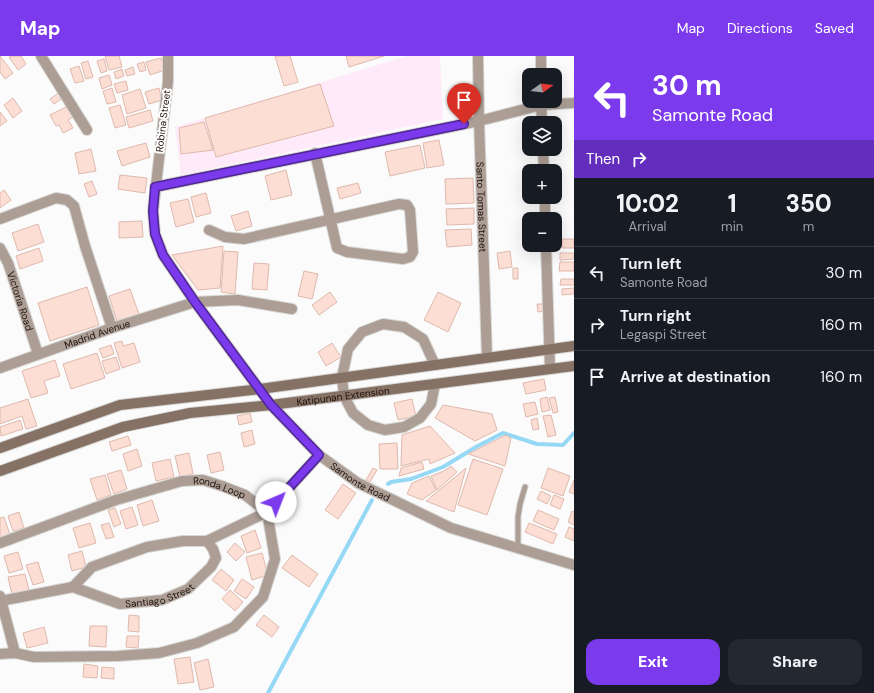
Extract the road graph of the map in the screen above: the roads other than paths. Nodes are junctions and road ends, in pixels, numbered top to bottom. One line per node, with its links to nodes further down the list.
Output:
1 (41, 56): 10 (street)
2 (168, 56): 12 (street, Robina Street)
3 (478, 56): 9 (street, Santo Tomas Street)
4 (541, 56): 5 (street)
5 (541, 68)
6 (562, 103): 7 (street)
7 (574, 103)
8 (524, 108): 9 (street)
9 (479, 121): 11 (street); 24 (street, Santo Tomas Street)
10 (88, 130)
11 (314, 153): 12 (street); 14 (street)
12 (155, 187): 18 (street, Samonte Road)
13 (0, 219): 20 (street)
14 (329, 221): 14 (street); 15 (street)
15 (208, 230)
16 (0, 248): 23 (street, Victoria Road)
17 (546, 252): 22 (street)
18 (195, 302): 19 (street, Madrid Avenue); 20 (street, Madrid Avenue); 31 (street, Samonte Road)
19 (292, 309)
20 (112, 328): 23 (street, Madrid Avenue)
21 (574, 346): 22 (main road, Katipunan Extension)
22 (549, 349): 24 (main road, Katipunan Extension); 28 (street)
23 (38, 354): 27 (street, Madrid Avenue)
24 (488, 357): 25 (main road, Katipunan Extension)
25 (435, 365): 29 (main road, Katipunan Extension); 29 (street)
26 (574, 366): 28 (main road, Katipunan Extension)
27 (0, 368)
28 (550, 369): 30 (main road, Katipunan Extension)
29 (342, 377): 31 (main road, Katipunan Extension); 32 (street)
30 (435, 384): 32 (main road, Katipunan Extension); 32 (street)
31 (260, 389): 33 (street, Samonte Road); 34 (main road, Katipunan Extension)
32 (344, 396): 33 (main road, Katipunan Extension)
33 (271, 405): 35 (street, Samonte Road); 36 (main road, Katipunan Extension)
34 (0, 448)
35 (319, 455): 38 (street); 41 (street, Samonte Road)
36 (0, 470)
37 (525, 487): 41 (lane)
38 (267, 512): 39 (street); 40 (street, Ronda Loop); 45 (street)
39 (207, 541): 43 (street); 43 (street, Santiago Street)
40 (0, 543)
41 (518, 548): 42 (street, Samonte Road)
42 (574, 565)
43 (72, 587): 44 (street)
44 (0, 599): 45 (street)
45 (15, 653): 46 (street)
46 (0, 654)

